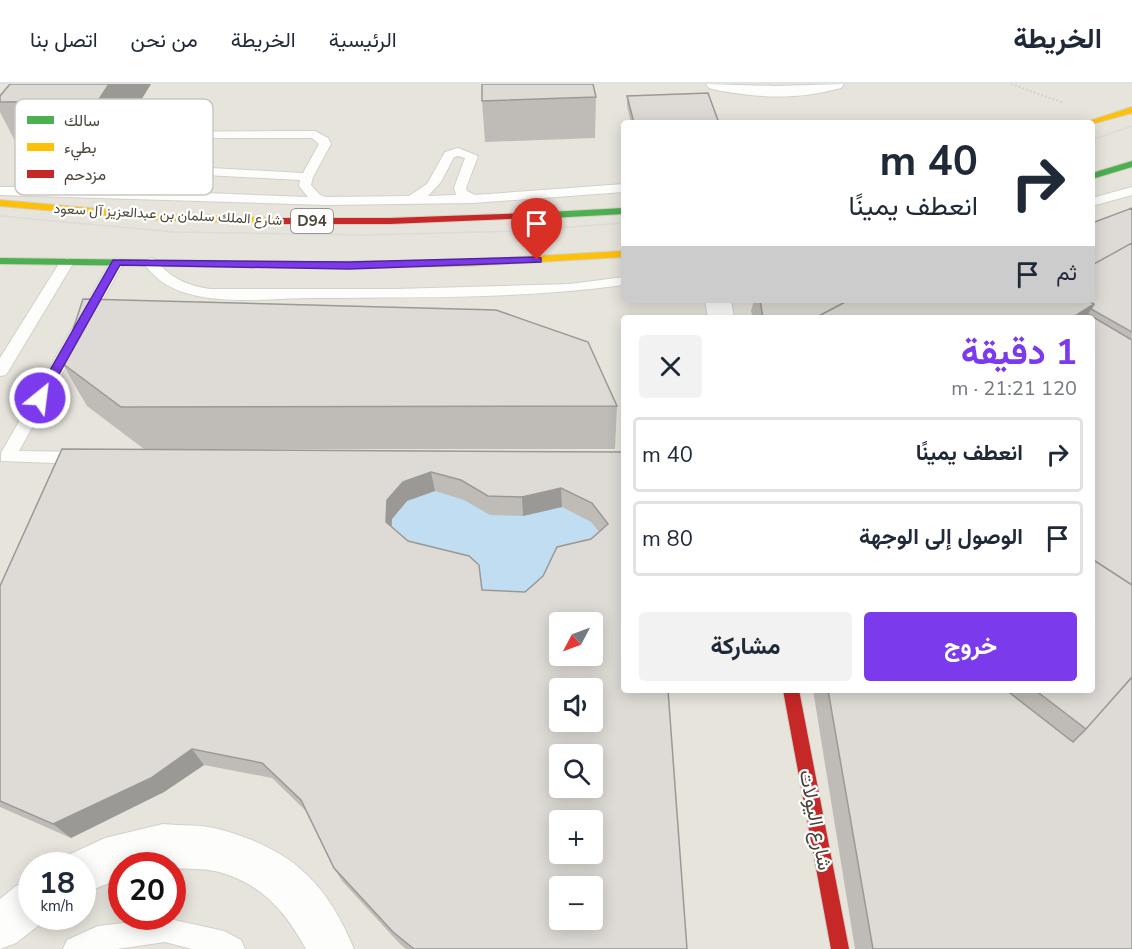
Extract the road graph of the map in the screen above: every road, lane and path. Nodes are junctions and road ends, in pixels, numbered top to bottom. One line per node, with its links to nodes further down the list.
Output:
1 (716, 84): 2 (street)
2 (834, 84)
3 (1011, 84): 4 (path)
4 (1031, 91)
5 (1132, 110): 6 (main road)
6 (1095, 121)
7 (213, 134): 11 (lane)
8 (1132, 164): 10 (main road)
9 (213, 172): 11 (lane)
10 (1095, 175)
11 (307, 177): 18 (lane)
12 (437, 182): 13 (lane); 13 (lane); 19 (lane)
13 (460, 184): 17 (lane)
14 (621, 188): 17 (lane)
15 (1132, 191): 20 (lane)
16 (143, 195): 18 (lane)
17 (473, 199): 19 (lane)
18 (326, 201): 19 (lane)
19 (410, 201)
20 (1095, 201)
21 (0, 203): 22 (main road, شارع الملك سلمان بن عبدالعزيز آل سعود / D94)
22 (621, 211)
23 (621, 255): 27 (main road)
24 (0, 261): 25 (main road)
25 (67, 262): 26 (main road); 29 (lane)
26 (117, 262): 27 (main road); 30 (lane)
27 (150, 262): 28 (lane)
28 (621, 282)
29 (0, 371)
30 (103, 458)
31 (792, 693): 38 (main road, شارع اليولات)
32 (96, 865): 37 (street)
33 (18, 913): 34 (street)
34 (0, 927)
35 (76, 949): 36 (lane)
36 (232, 949)
37 (331, 949)
38 (840, 949)

